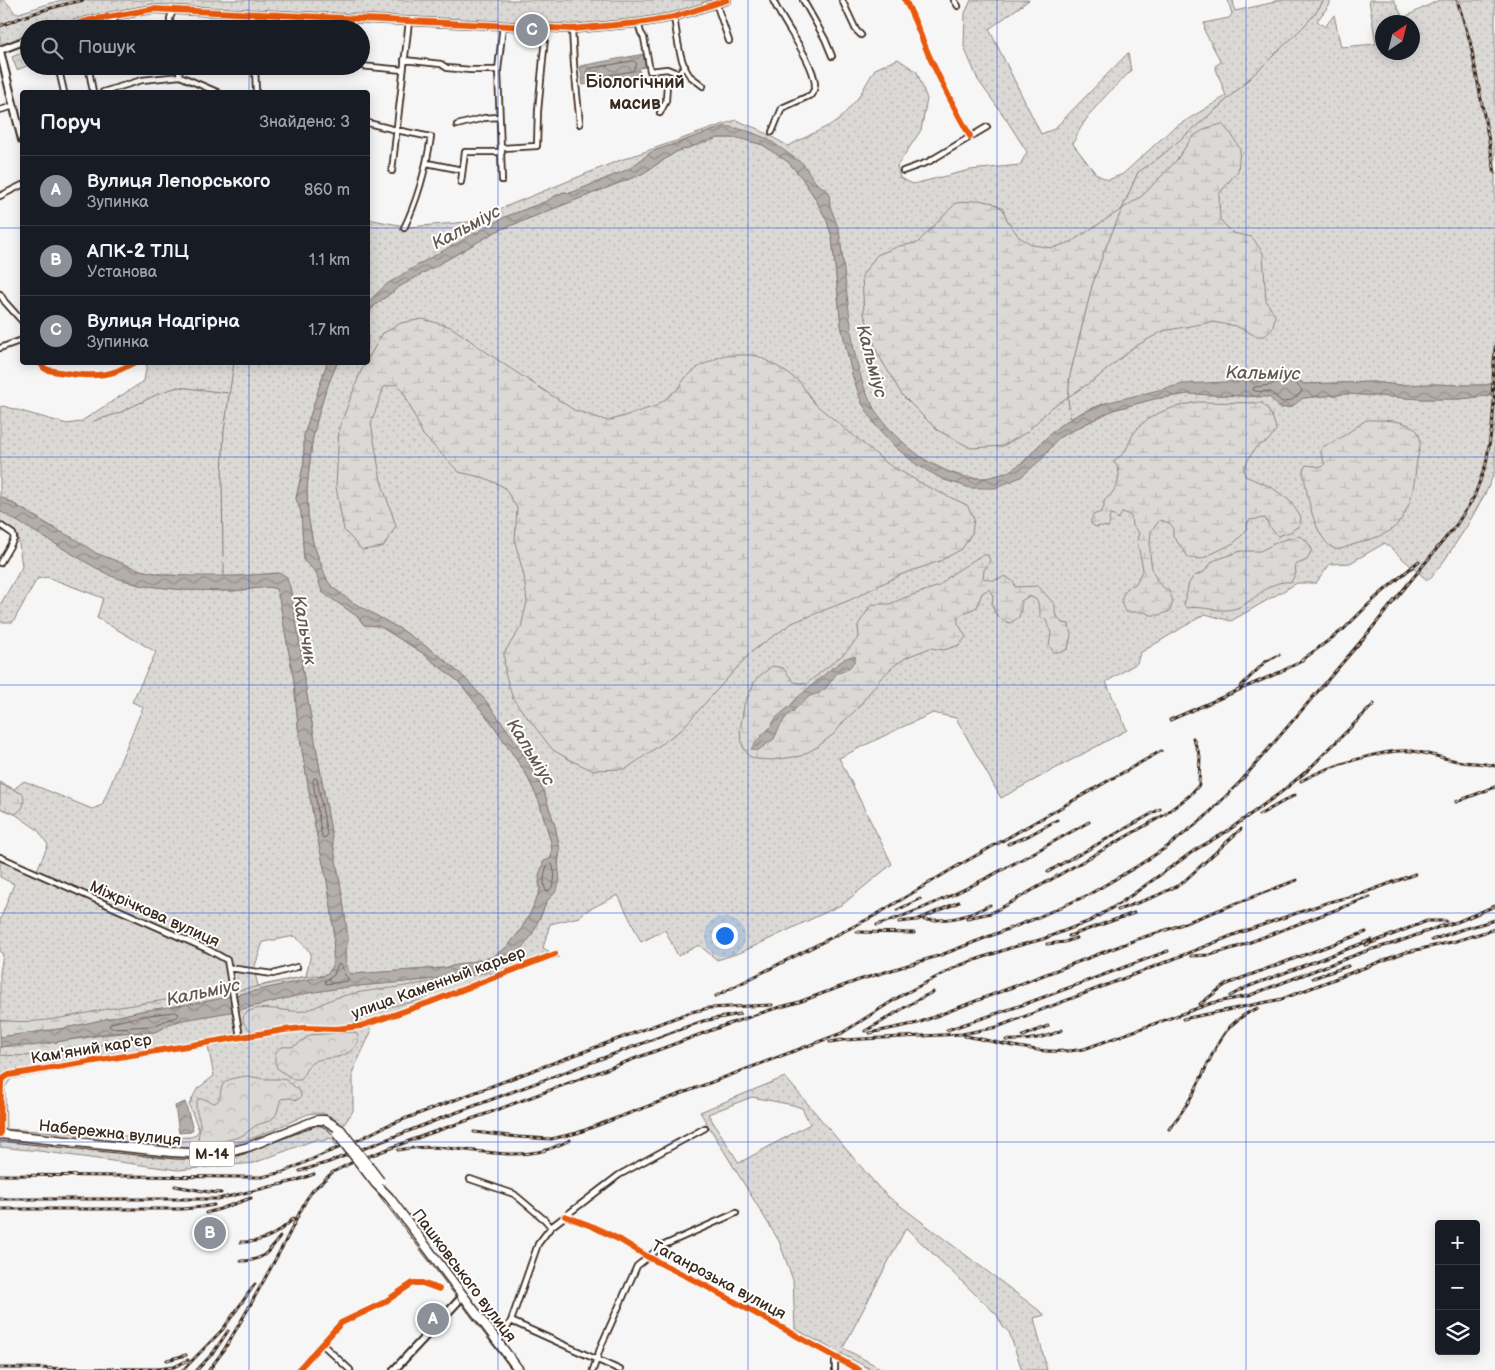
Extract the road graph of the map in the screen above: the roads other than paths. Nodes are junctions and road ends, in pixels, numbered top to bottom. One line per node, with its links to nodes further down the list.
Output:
1 (727, 0): 7 (street)
2 (773, 0): 51 (street)
3 (803, 0): 24 (street)
4 (842, 0): 20 (street)
5 (905, 0): 52 (street)
6 (954, 0): 8 (street)
7 (716, 3): 11 (street); 22 (street)
8 (958, 6)
9 (174, 9): 10 (street); 14 (street); 15 (street)
10 (119, 14): 12 (street); 13 (street)
11 (674, 17): 16 (street); 26 (street)
12 (94, 20)
13 (114, 20)
14 (170, 20)
15 (409, 21): 17 (street); 25 (street)
16 (638, 23): 19 (street); 30 (street)
17 (503, 25): 18 (street); 29 (street)
18 (546, 28): 19 (street); 53 (street)
19 (572, 29): 46 (street)
20 (861, 35)
21 (20, 42): 23 (street)
22 (729, 42)
23 (0, 50): 41 (street)
24 (832, 56)
25 (404, 60): 28 (street); 29 (street)
26 (685, 66): 30 (street); 35 (street)
27 (370, 67): 28 (street)
28 (403, 70): 49 (street)
29 (498, 70): 44 (street)
30 (678, 74): 43 (street)
31 (60, 75): 36 (street)
32 (90, 75): 37 (street)
33 (255, 75): 40 (street)
34 (180, 76): 38 (street); 39 (street)
35 (703, 86)
36 (64, 90)
37 (93, 90)
38 (110, 90)
39 (212, 90)
40 (256, 90)
41 (14, 106): 42 (street); 50 (street)
42 (0, 110)
43 (660, 113)
44 (499, 117): 47 (street); 53 (street)
45 (370, 124): 49 (street)
46 (580, 124)
47 (457, 125)
48 (987, 127): 52 (street)
49 (396, 130): 54 (street); 56 (street)
50 (20, 132)
51 (772, 132)
52 (970, 136): 57 (street)
53 (502, 150): 55 (street); 58 (street)
54 (427, 163): 55 (street); 62 (street)
55 (462, 170): 59 (street)
56 (392, 171)
57 (903, 171)
58 (502, 180)
59 (461, 182)
60 (20, 187): 61 (street)
61 (0, 196)
62 (404, 228)
63 (0, 294): 64 (street)
64 (20, 319)
65 (20, 341): 66 (street)
66 (0, 348)
67 (42, 365): 68 (street)
68 (128, 365)
69 (0, 525): 70 (street)
70 (0, 563)
71 (0, 857): 73 (street, Міжрічкова вулиця)
72 (555, 954): 75 (street, улица Каменный карьер)
73 (228, 968): 74 (street, Міжрічкова вулиця); 75 (street)
74 (297, 968)
75 (240, 1037): 77 (street, Кам'яний кар'єр)
76 (705, 1128): 81 (street)
77 (0, 1134): 79 (highway, Набережна вулиця / М-14, bridge)
78 (470, 1180): 82 (street)
79 (389, 1197): 85 (highway, Пашковського вулиця / М-14)
80 (736, 1213): 83 (street)
81 (565, 1216): 82 (street); 83 (street, Таганрозька вулиця)
82 (551, 1228): 86 (street)
83 (648, 1257): 89 (street, Таганрозька вулиця); 90 (street)
84 (439, 1289): 88 (street)
85 (463, 1296): 87 (highway, Пашковського вулиця / М-14); 93 (street)
86 (512, 1320): 87 (street); 90 (street)
87 (498, 1343): 94 (highway, Пашковського вулиця / М-14)
88 (322, 1344): 91 (street); 92 (street)
89 (835, 1357): 97 (street); 98 (street, Таганрозька вулиця)
90 (597, 1359): 95 (street); 96 (street)
91 (298, 1370)
92 (350, 1370)
93 (394, 1370)
94 (519, 1370)
95 (593, 1370)
96 (620, 1370)
97 (835, 1370)
98 (859, 1370)

